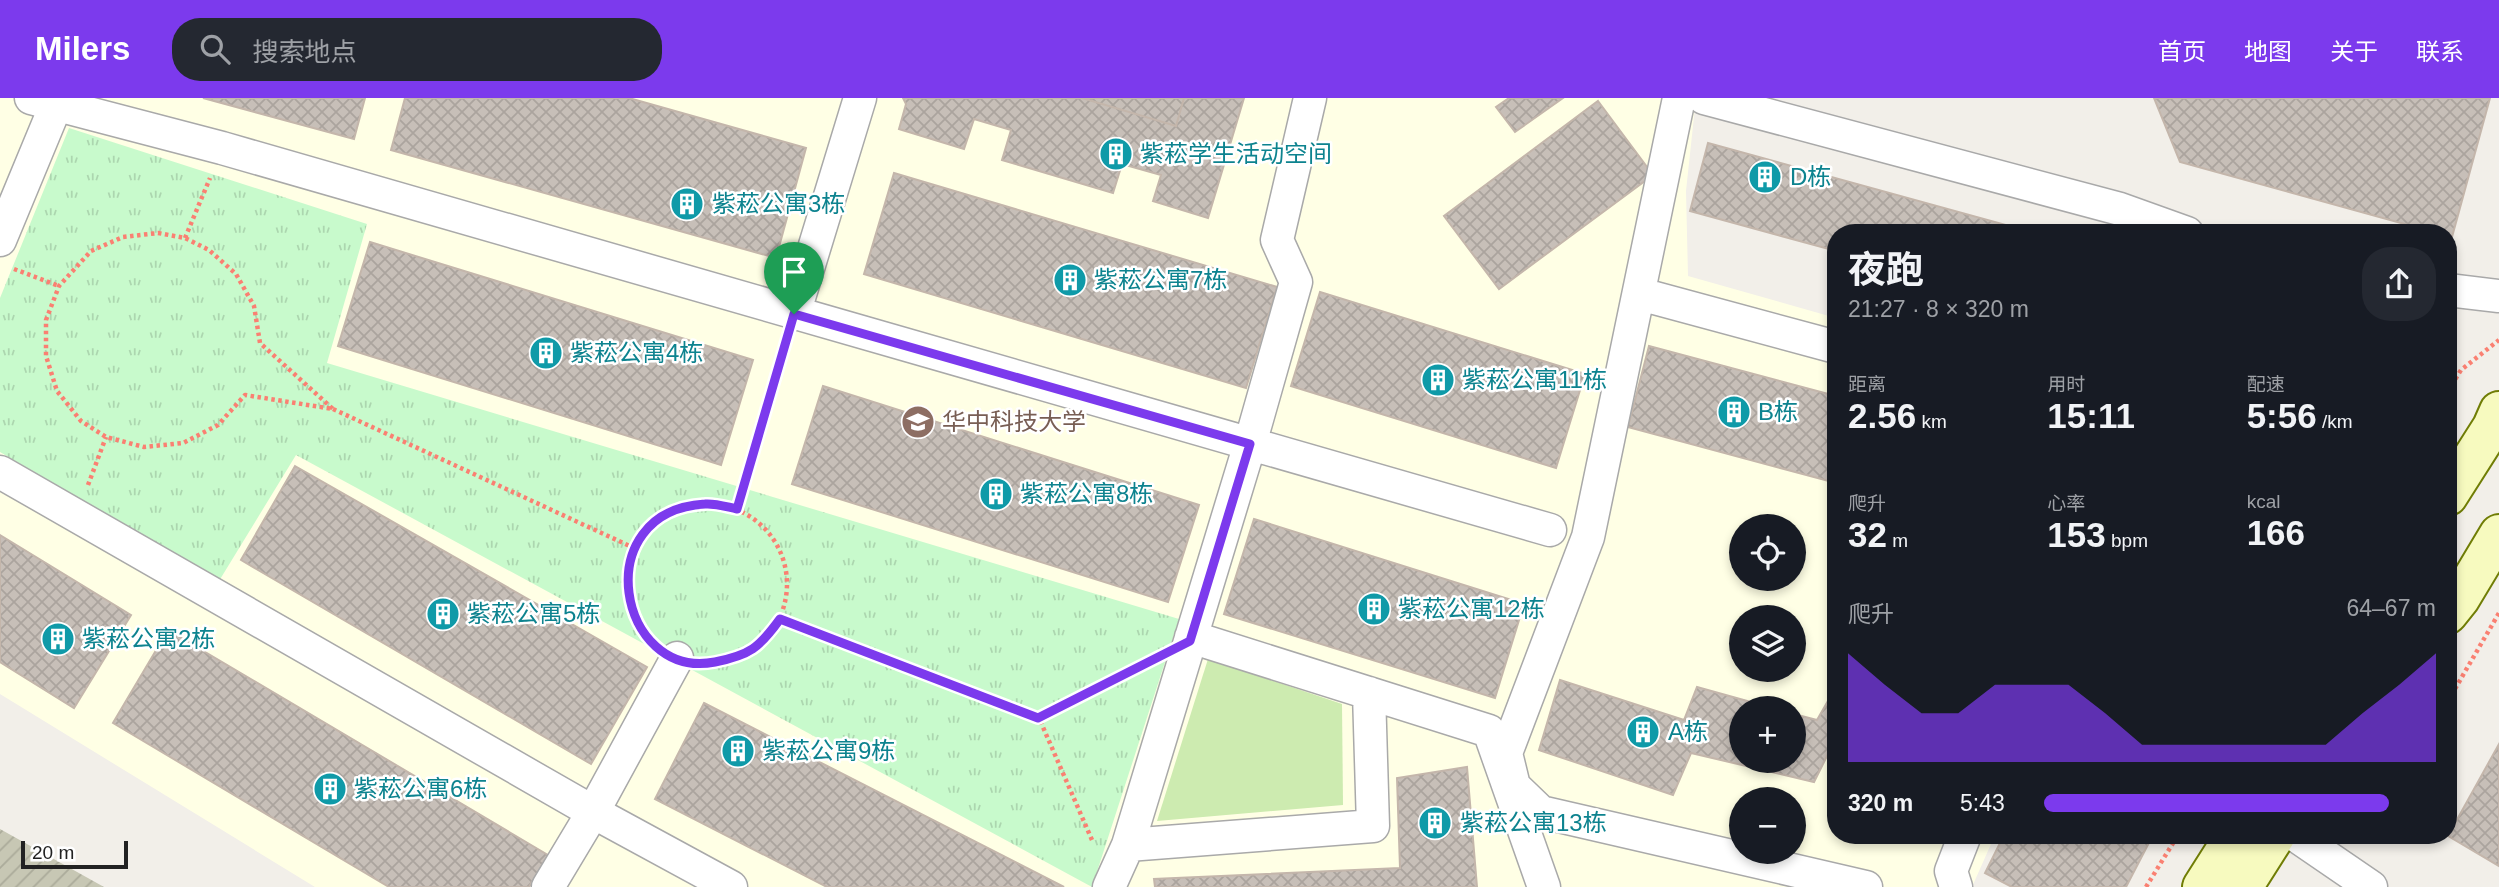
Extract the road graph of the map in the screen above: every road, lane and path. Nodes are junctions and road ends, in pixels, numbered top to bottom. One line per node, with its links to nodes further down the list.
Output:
1 (860, 98): 15 (street)
2 (1310, 98): 22 (street)
3 (1679, 98): 13 (street)
4 (1704, 98): 7 (street)
5 (44, 102): 6 (street); 9 (street)
6 (222, 148): 8 (path); 15 (street)
7 (2162, 224)
8 (185, 238): 11 (path); 19 (path)
9 (0, 240)
10 (12, 268): 11 (path)
11 (59, 286): 21 (path)
12 (2457, 291): 14 (street)
13 (1640, 294): 17 (street); 49 (street)
14 (2499, 296)
15 (794, 314): 22 (street); 25 (path)
16 (2499, 340): 18 (path)
17 (1827, 345)
18 (2457, 376)
19 (332, 409): 21 (path); 29 (path)
20 (2499, 411): 24 (main road)
21 (106, 436): 26 (path)
22 (1250, 444): 27 (street); 33 (street)
23 (0, 472): 26 (street)
24 (2457, 482)
25 (737, 509): 29 (path); 32 (path)
26 (77, 515): 38 (street)
27 (1550, 530)
28 (2499, 534): 30 (main road)
29 (634, 548): 34 (path)
30 (2457, 603)
31 (2499, 613): 35 (path)
32 (780, 619): 34 (path); 37 (path)
33 (1191, 639): 36 (street); 37 (path); 44 (street)
34 (677, 658): 38 (street)
35 (2457, 685)
36 (1369, 693): 44 (street); 48 (street)
37 (1038, 718): 45 (path)
38 (593, 812): 46 (street); 47 (street)
39 (1962, 844): 50 (street)
40 (2172, 844): 51 (path)
41 (2229, 844): 52 (main road)
42 (2270, 844): 53 (main road)
43 (2308, 844): 54 (street)
44 (1128, 845): 45 (street)
45 (1110, 886)
46 (548, 887)
47 (731, 887)
48 (1544, 887)
49 (1866, 887)
50 (1956, 887)
51 (2146, 887)
52 (2202, 887)
53 (2243, 887)
54 (2371, 887)

